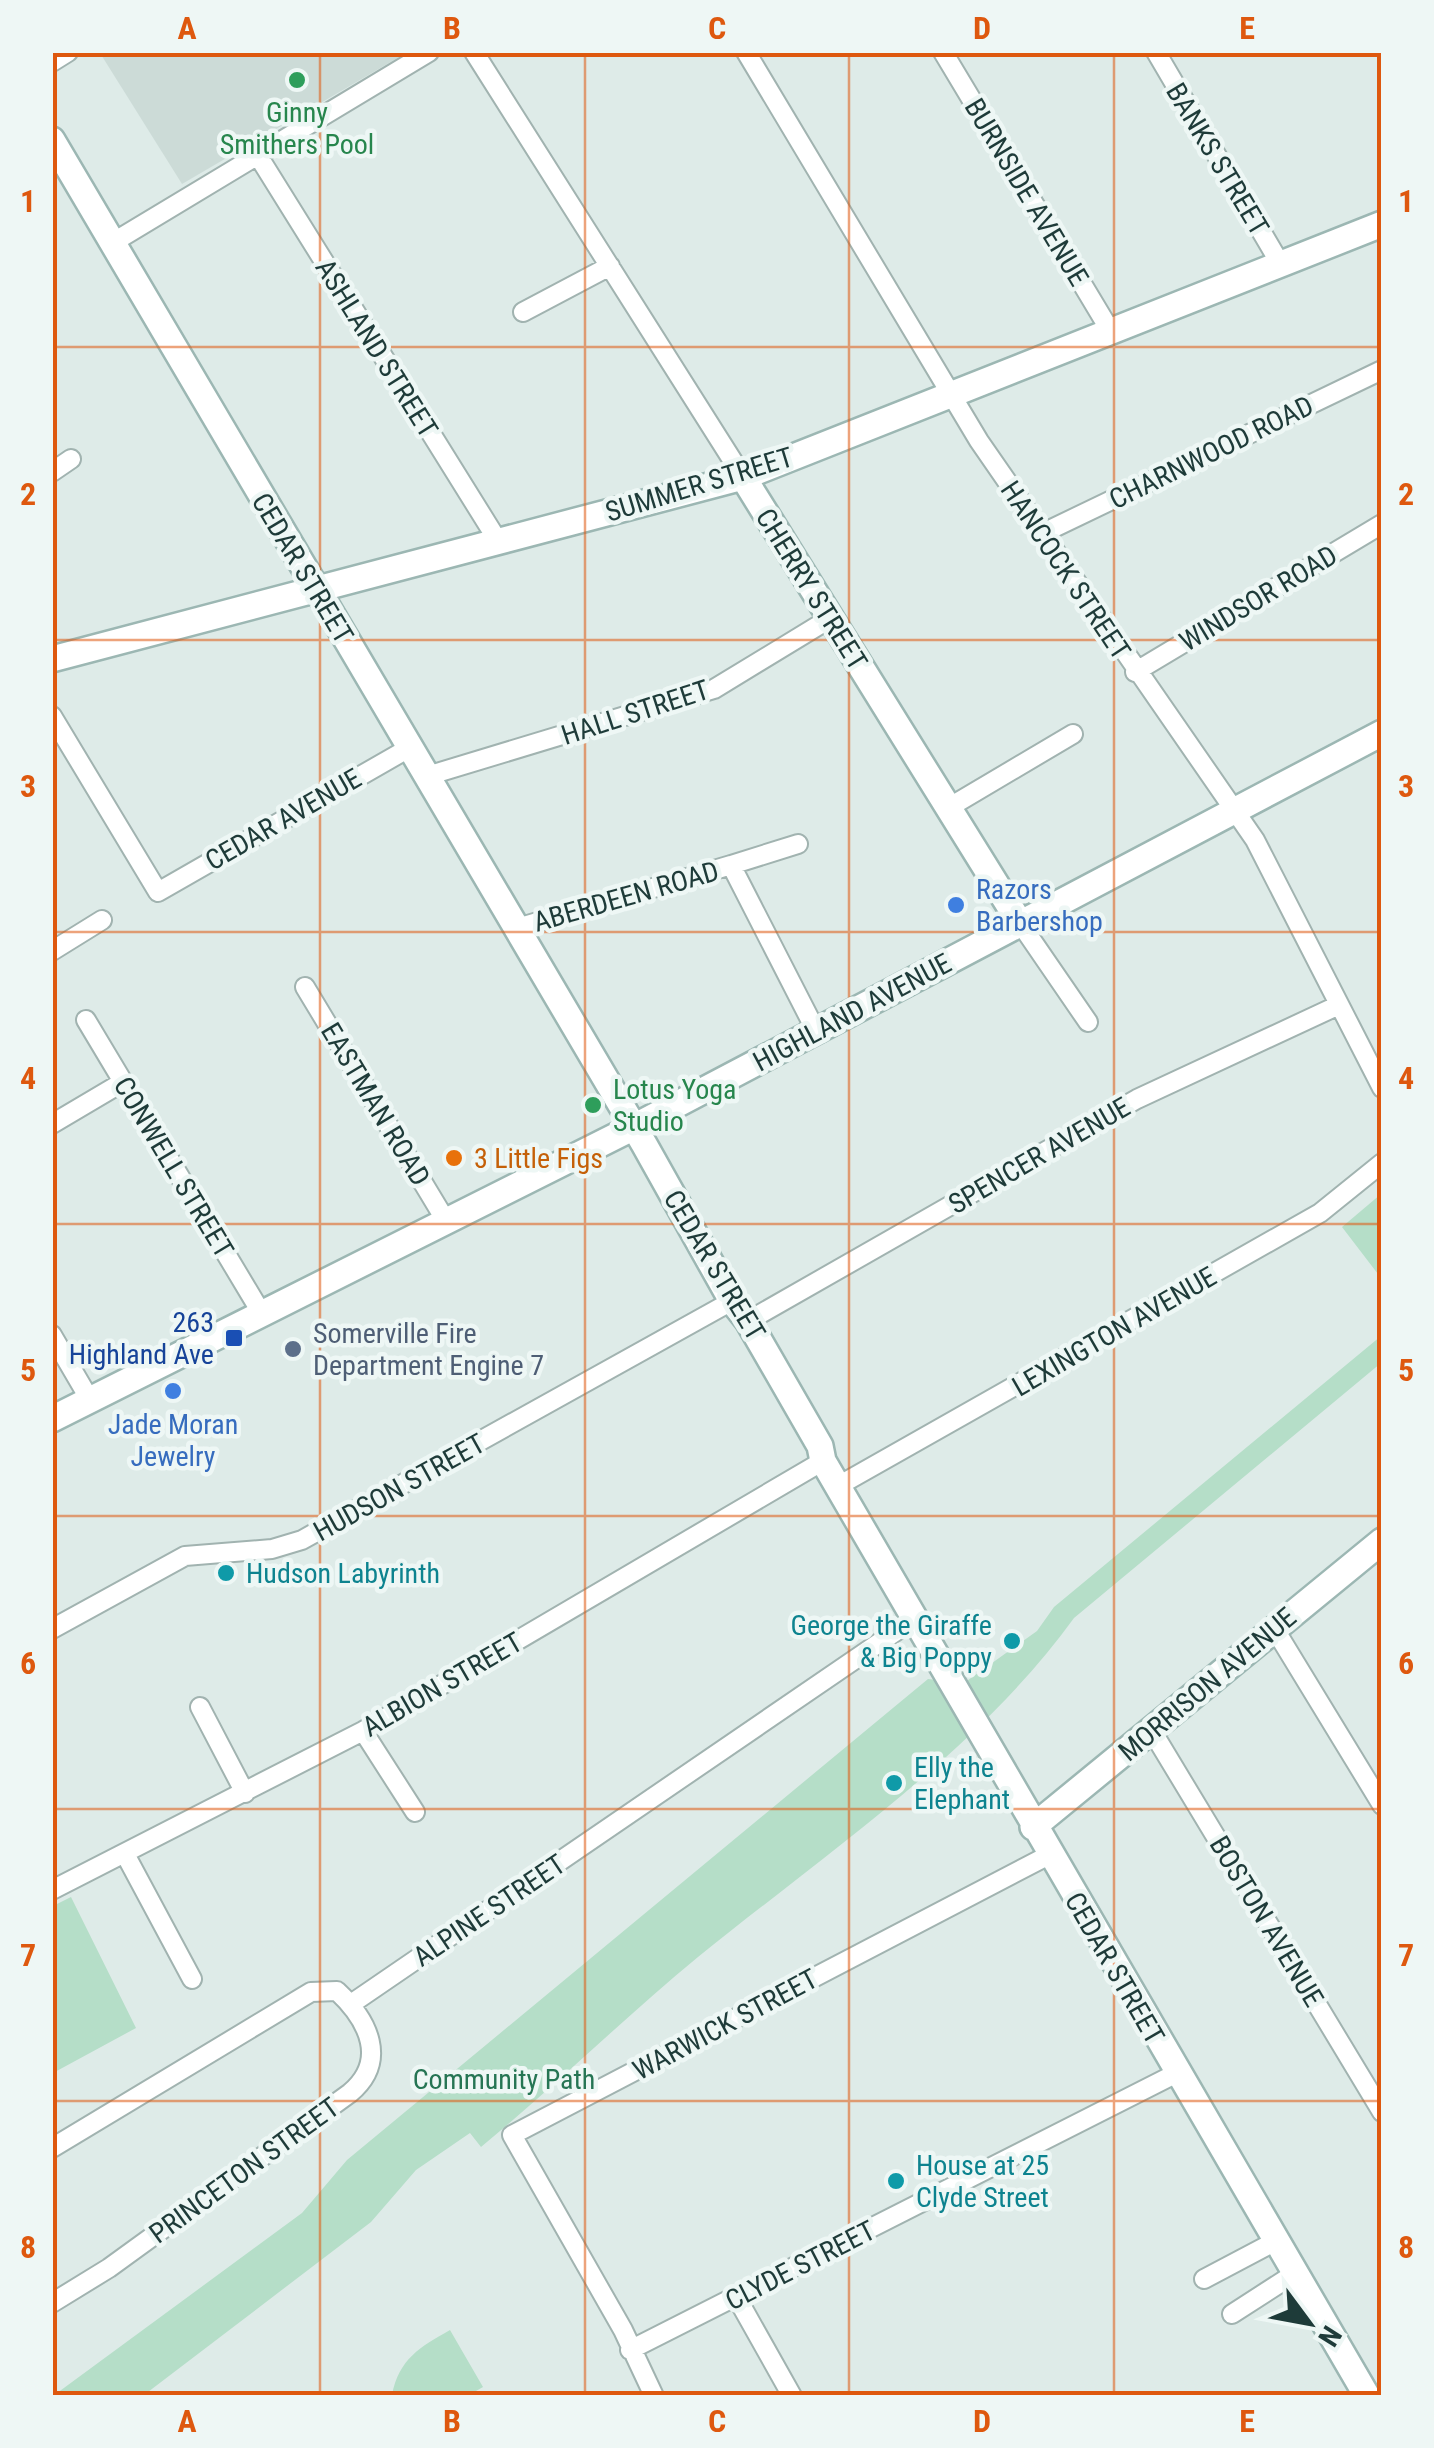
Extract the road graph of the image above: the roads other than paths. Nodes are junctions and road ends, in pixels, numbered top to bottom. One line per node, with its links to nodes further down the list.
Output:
1 (68, 52): 7 (street)
2 (429, 52): 9 (street)
3 (474, 52): 13 (street, CHERRY STREET)
4 (746, 52): 17 (street, HANCOCK STREET)
5 (943, 52): 15 (street, BURNSIDE AVENUE)
6 (1156, 52): 12 (street, BANKS STREET)
7 (52, 62)
8 (54, 144): 11 (street, CEDAR STREET)
9 (256, 154): 11 (street); 23 (street, ASHLAND STREET)
10 (1382, 224): 12 (street, SUMMER STREET)
11 (112, 244): 24 (street, CEDAR STREET)
12 (1281, 265): 15 (street, SUMMER STREET)
13 (610, 266): 14 (street); 20 (street, CHERRY STREET)
14 (523, 312)
15 (1111, 332): 17 (street, SUMMER STREET)
16 (1382, 370): 22 (street, CHARNWOOD ROAD)
17 (952, 395): 20 (street, SUMMER STREET); 22 (street, HANCOCK STREET)
18 (71, 459): 19 (street)
19 (52, 472)
20 (743, 477): 23 (street, SUMMER STREET); 25 (street, CHERRY STREET)
21 (1382, 524): 27 (street, WINDSOR ROAD)
22 (1041, 534): 27 (street, HANCOCK STREET)
23 (498, 541): 24 (street, SUMMER STREET)
24 (317, 590): 26 (street, SUMMER STREET); 31 (street, CEDAR STREET)
25 (830, 618): 32 (street, HALL STREET); 33 (street, CHERRY STREET)
26 (52, 659)
27 (1134, 672): 34 (street, HANCOCK STREET)
28 (52, 716): 31 (street, CEDAR AVENUE)
29 (1382, 733): 34 (street, HIGHLAND AVENUE)
30 (1073, 734): 33 (street)
31 (409, 748): 32 (street, CEDAR STREET)
32 (426, 776): 39 (street, CEDAR STREET)
33 (948, 808): 38 (street, CHERRY STREET)
34 (1234, 810): 38 (street, HIGHLAND AVENUE); 42 (street, HANCOCK STREET)
35 (798, 844): 36 (street)
36 (731, 865): 39 (street, ABERDEEN ROAD); 45 (street, ABERDEEN ROAD)
37 (102, 920): 40 (street)
38 (1020, 923): 44 (street, CHERRY STREET); 45 (street, HIGHLAND AVENUE)
39 (514, 929): 49 (street, CEDAR STREET)
40 (52, 950)
41 (305, 986): 51 (street, EASTMAN ROAD)
42 (1339, 1005): 47 (street, HANCOCK STREET); 52 (street, SPENCER AVENUE)
43 (86, 1020): 46 (street, CONWELL STREET)
44 (1088, 1022)
45 (816, 1030): 49 (street, HIGHLAND AVENUE)
46 (123, 1082): 48 (street); 53 (street, CONWELL STREET)
47 (1382, 1088)
48 (52, 1124)
49 (634, 1126): 51 (street, HIGHLAND AVENUE); 52 (street, CEDAR STREET)
50 (1382, 1163): 58 (street, LEXINGTON AVENUE)
51 (446, 1221): 53 (street, HIGHLAND AVENUE)
52 (740, 1310): 57 (street, CEDAR STREET); 62 (street, HUDSON STREET)
53 (262, 1314): 55 (street, HIGHLAND AVENUE)
54 (52, 1335): 55 (street)
55 (90, 1400): 56 (street, HIGHLAND AVENUE)
56 (52, 1419)
57 (822, 1461): 58 (street, CEDAR STREET); 64 (street, ALBION STREET)
58 (838, 1486): 60 (street, CEDAR STREET)
59 (1382, 1541): 61 (street, MORRISON AVENUE)
60 (914, 1619): 69 (street, CEDAR STREET); 74 (street, ALPINE STREET)
61 (1274, 1628): 65 (street, MORRISON AVENUE); 67 (street)
62 (52, 1629)
63 (200, 1707): 66 (street)
64 (363, 1731): 66 (street, ALBION STREET); 68 (street)
65 (1152, 1731): 69 (street, MORRISON AVENUE); 76 (street, BOSTON AVENUE)
66 (245, 1792): 70 (street, ALBION STREET)
67 (1382, 1806)
68 (415, 1812)
69 (1033, 1827): 71 (street, CEDAR STREET)
70 (126, 1854): 72 (street, ALBION STREET); 73 (street)
71 (1049, 1855): 75 (street, CEDAR STREET); 84 (street, WARWICK STREET)
72 (52, 1890)
73 (192, 1979)
74 (351, 2004): 77 (street); 82 (street, PRINCETON STREET)
75 (1177, 2073): 78 (street, CEDAR STREET); 81 (street, CLYDE STREET)
76 (1382, 2112)
77 (52, 2148)
78 (1276, 2241): 79 (street, CEDAR STREET); 80 (street)
79 (1294, 2274): 83 (street); 87 (street, CEDAR STREET)
80 (1204, 2279)
81 (737, 2298): 84 (street, CLYDE STREET); 86 (street)
82 (52, 2303)
83 (1232, 2314)
84 (630, 2350): 85 (street)
85 (654, 2396)
86 (792, 2396)
87 (1367, 2396)

